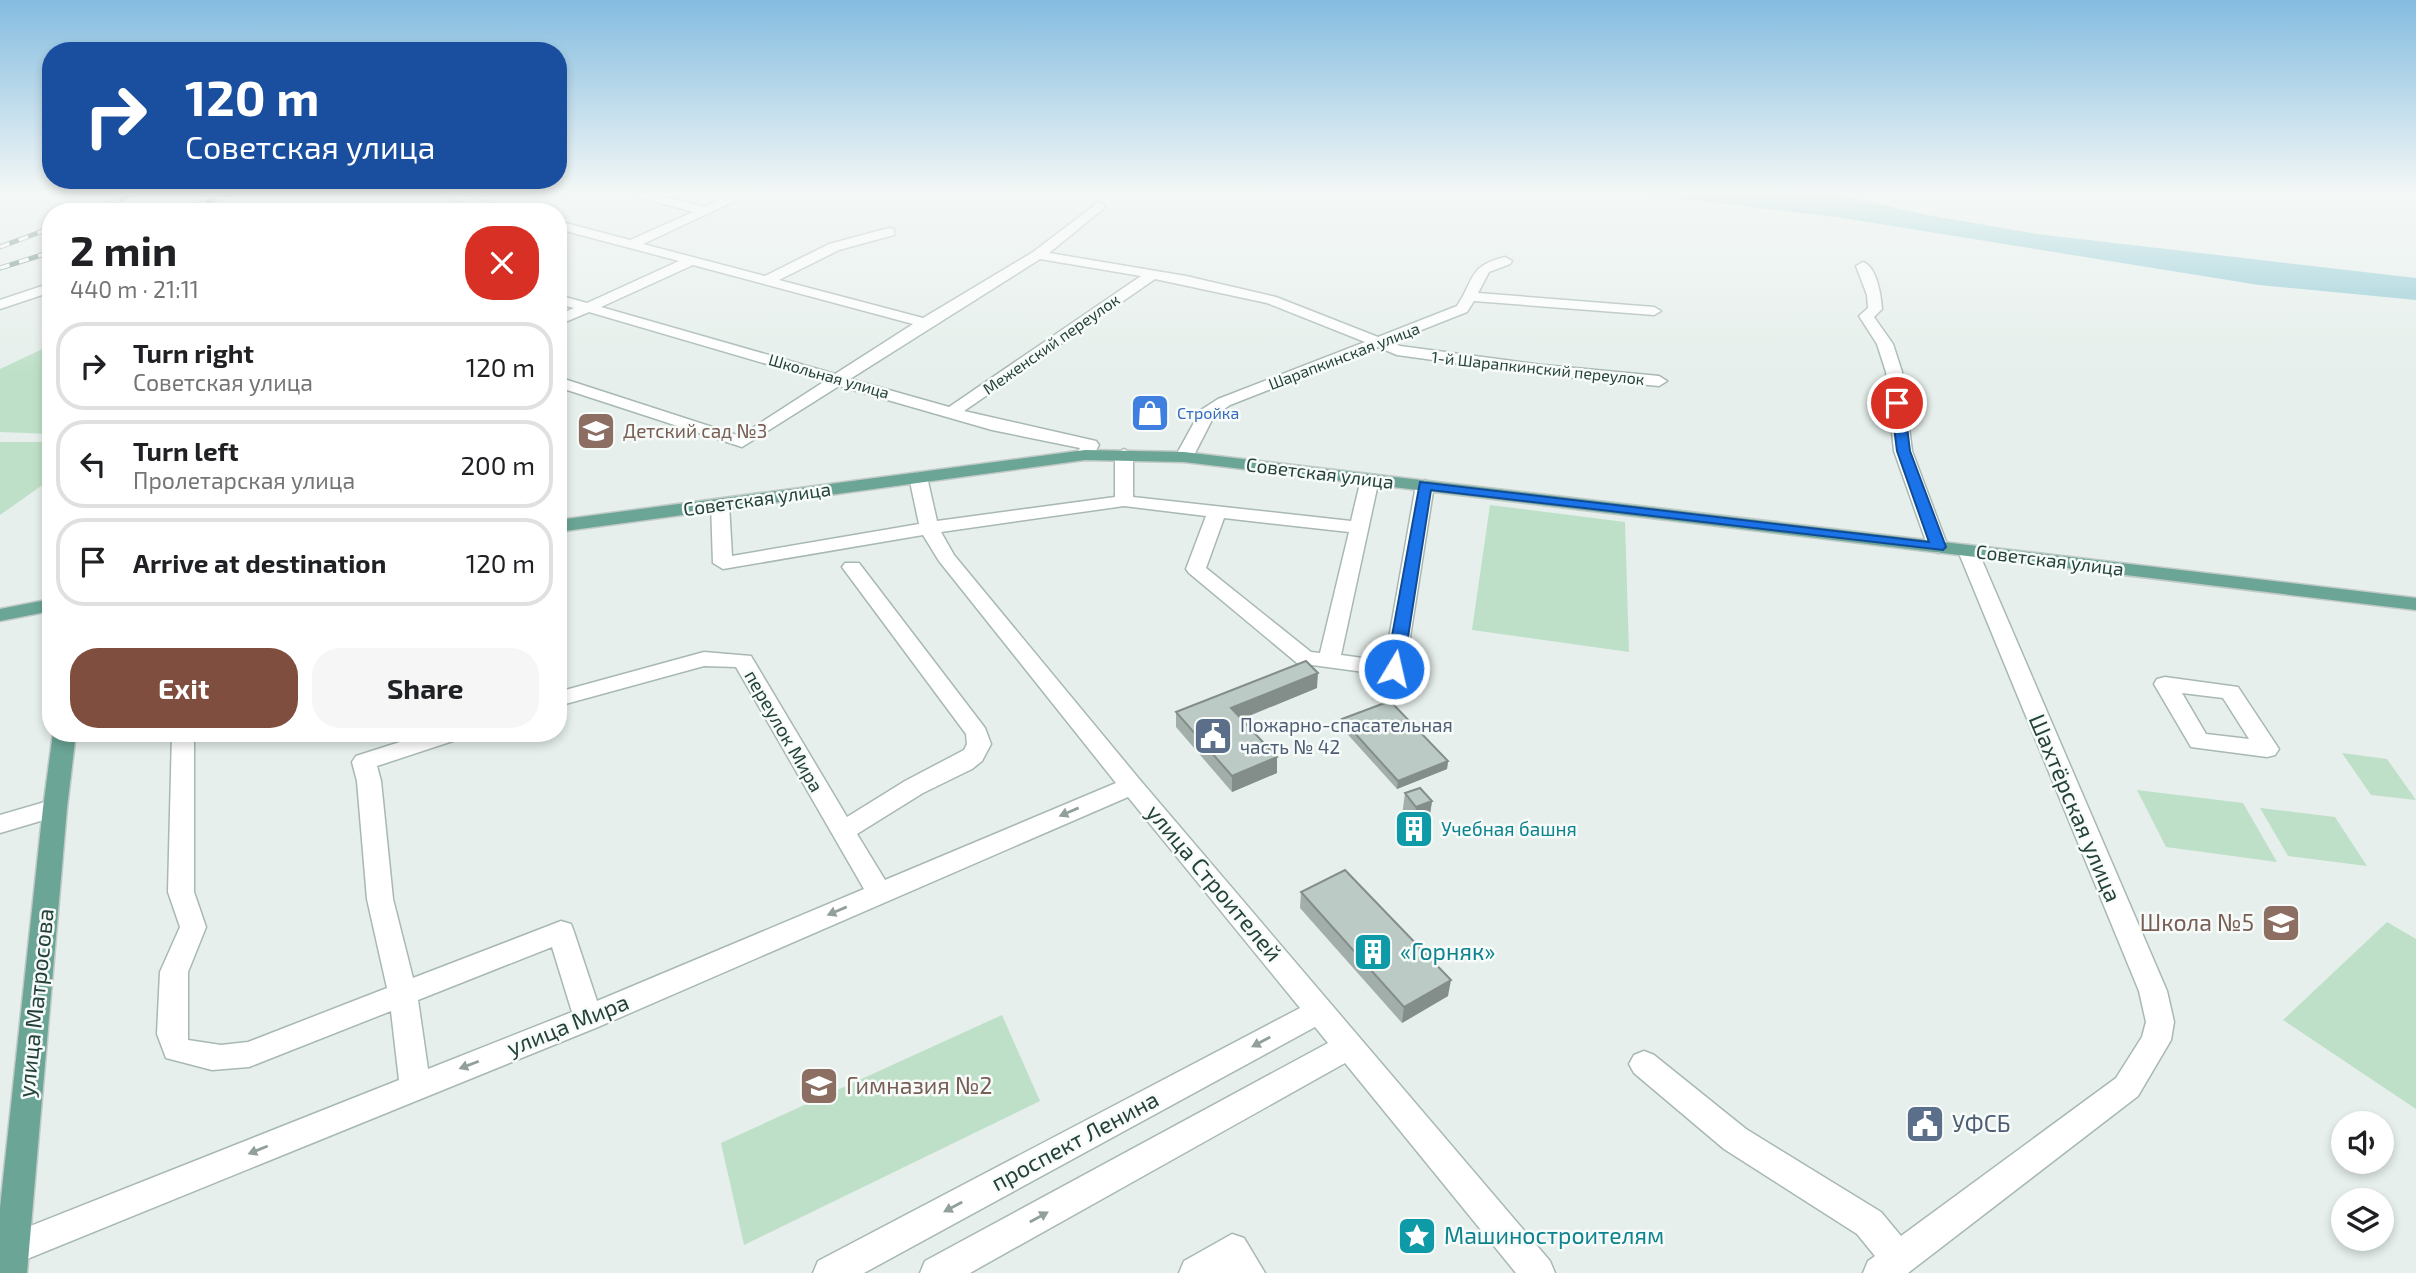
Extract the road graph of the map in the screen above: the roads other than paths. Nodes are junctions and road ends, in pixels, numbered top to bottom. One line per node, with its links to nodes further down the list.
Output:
1 (663, 252): 5 (street)
2 (823, 252): 9 (street)
3 (1041, 252): 4 (street)
4 (1038, 255): 8 (street, 1-й Шарапкинский переулок); 17 (street)
5 (693, 260): 9 (street); 14 (street)
6 (1505, 261): 11 (street)
7 (1863, 266): 35 (street)
8 (1152, 275): 18 (street, 1-й Шарапкинский переулок); 22 (street, Меженский переулок)
9 (768, 280): 17 (street)
10 (42, 290): 13 (street)
11 (1472, 297): 15 (street); 18 (street, Шарапкинская улица)
12 (567, 302): 14 (street, Школьная улица)
13 (0, 304)
14 (588, 308): 16 (street); 19 (street, Школьная улица)
15 (1654, 311)
16 (567, 317)
17 (925, 323): 19 (street)
18 (1377, 343): 20 (street, 1-й Шарапкинский переулок); 25 (street, Шарапкинская улица)
19 (838, 378): 21 (street); 22 (street, Школьная улица)
20 (1659, 381)
21 (567, 385)
22 (951, 413): 24 (street, Школьная улица)
23 (1124, 454): 24 (main road, Советская улица); 25 (main road, Советская улица); 29 (street)
24 (1085, 455): 26 (main road, Советская улица)
25 (1184, 457): 27 (main road, Советская улица)
26 (918, 477): 30 (main road, Советская улица); 34 (street, улица Строителей)
27 (1370, 479): 28 (main road, Советская улица); 33 (street)
28 (1425, 485): 35 (main road, Советская улица); 41 (street)
29 (1124, 500): 31 (street); 34 (street)
30 (720, 504): 32 (main road, Советская улица); 34 (street)
31 (1217, 511): 33 (street); 41 (street)
32 (567, 525)
33 (1358, 527): 41 (street)
34 (929, 528): 46 (street, улица Строителей)
35 (1938, 547): 36 (main road, Советская улица)
36 (1968, 551): 38 (main road, Советская улица); 58 (street, Шахтёрская улица)
37 (852, 567): 49 (street)
38 (2416, 604)
39 (42, 607): 40 (main road)
40 (0, 615)
41 (1329, 660)
42 (567, 697): 49 (street, переулок Мира)
43 (64, 742): 47 (main road, улица Матросова)
44 (183, 742): 51 (street)
45 (425, 742): 51 (street)
46 (1132, 786): 50 (street, улица Мира, one-way to 50); 52 (street, улица Строителей)
47 (55, 808): 48 (street); 57 (main road, улица Матросова)
48 (0, 824)
49 (843, 831): 50 (street, переулок Мира)
50 (879, 893): 53 (street, улица Мира, one-way to 53)
51 (403, 995): 53 (street); 56 (street)
52 (1321, 1010): 54 (street, улица Строителей); 59 (street, проспект Ленина, one-way to 59)
53 (588, 1018): 56 (street, улица Мира, one-way to 56)
54 (1349, 1046): 60 (street, one-way to 54); 63 (street, улица Строителей)
55 (1644, 1064): 58 (street)
56 (415, 1086): 57 (street, улица Мира, one-way to 57)
57 (8, 1258)
58 (1889, 1265)
59 (830, 1273)
60 (937, 1273)
61 (1196, 1273): 62 (street)
62 (1248, 1273)
63 (1538, 1273)

